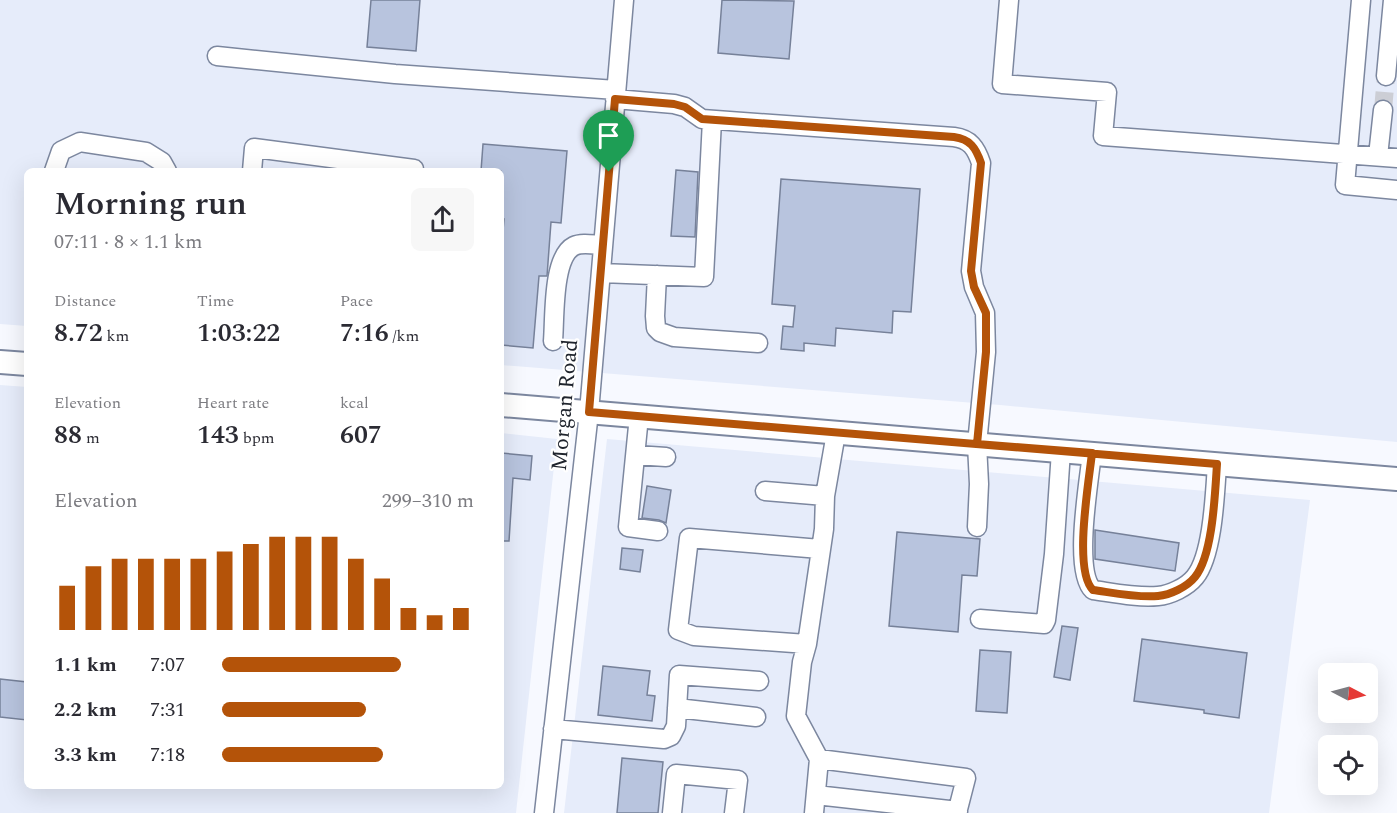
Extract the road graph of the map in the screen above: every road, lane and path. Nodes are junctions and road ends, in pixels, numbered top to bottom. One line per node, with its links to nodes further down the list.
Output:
1 (624, 0): 7 (street, Morgan Road)
2 (1009, 0): 10 (street)
3 (1361, 0): 10 (street)
4 (1393, 0): 6 (street)
5 (217, 56): 7 (street)
6 (1386, 76)
7 (616, 95): 9 (street); 18 (street, Morgan Road)
8 (1383, 110): 11 (street)
9 (712, 120): 20 (street); 29 (street)
10 (1348, 156): 11 (street); 17 (street)
11 (1378, 156): 12 (street)
12 (1397, 158)
13 (55, 168): 14 (street)
14 (165, 168)
15 (252, 168): 16 (street)
16 (406, 168)
17 (1397, 190)
18 (603, 245): 19 (street, Morgan Road); 21 (street)
19 (601, 273): 20 (street); 26 (street, Morgan Road)
20 (657, 275): 22 (street)
21 (553, 341)
22 (758, 343)
23 (0, 362): 24 (main road)
24 (24, 364)
25 (504, 405): 26 (main road)
26 (589, 412): 27 (main road); 46 (street, Morgan Road)
27 (639, 416): 28 (main road); 32 (street)
28 (836, 433): 29 (main road); 37 (street)
29 (977, 444): 30 (main road); 38 (street)
30 (1061, 451): 31 (main road); 41 (street)
31 (1092, 453): 34 (main road); 34 (street)
32 (636, 455): 33 (street); 39 (street)
33 (666, 457)
34 (1217, 464): 35 (main road)
35 (1397, 479)
36 (765, 491): 37 (street)
37 (825, 496): 40 (street)
38 (977, 527)
39 (658, 531)
40 (820, 549): 42 (street); 42 (street)
41 (980, 619)
42 (807, 644): 47 (street)
43 (759, 681): 44 (street)
44 (677, 708): 45 (street); 46 (street)
45 (756, 717)
46 (554, 729): 50 (street, Morgan Road)
47 (819, 759): 48 (street); 49 (street)
48 (815, 804): 49 (street)
49 (958, 812)
50 (544, 813)
51 (672, 813): 52 (street)
52 (734, 813)

